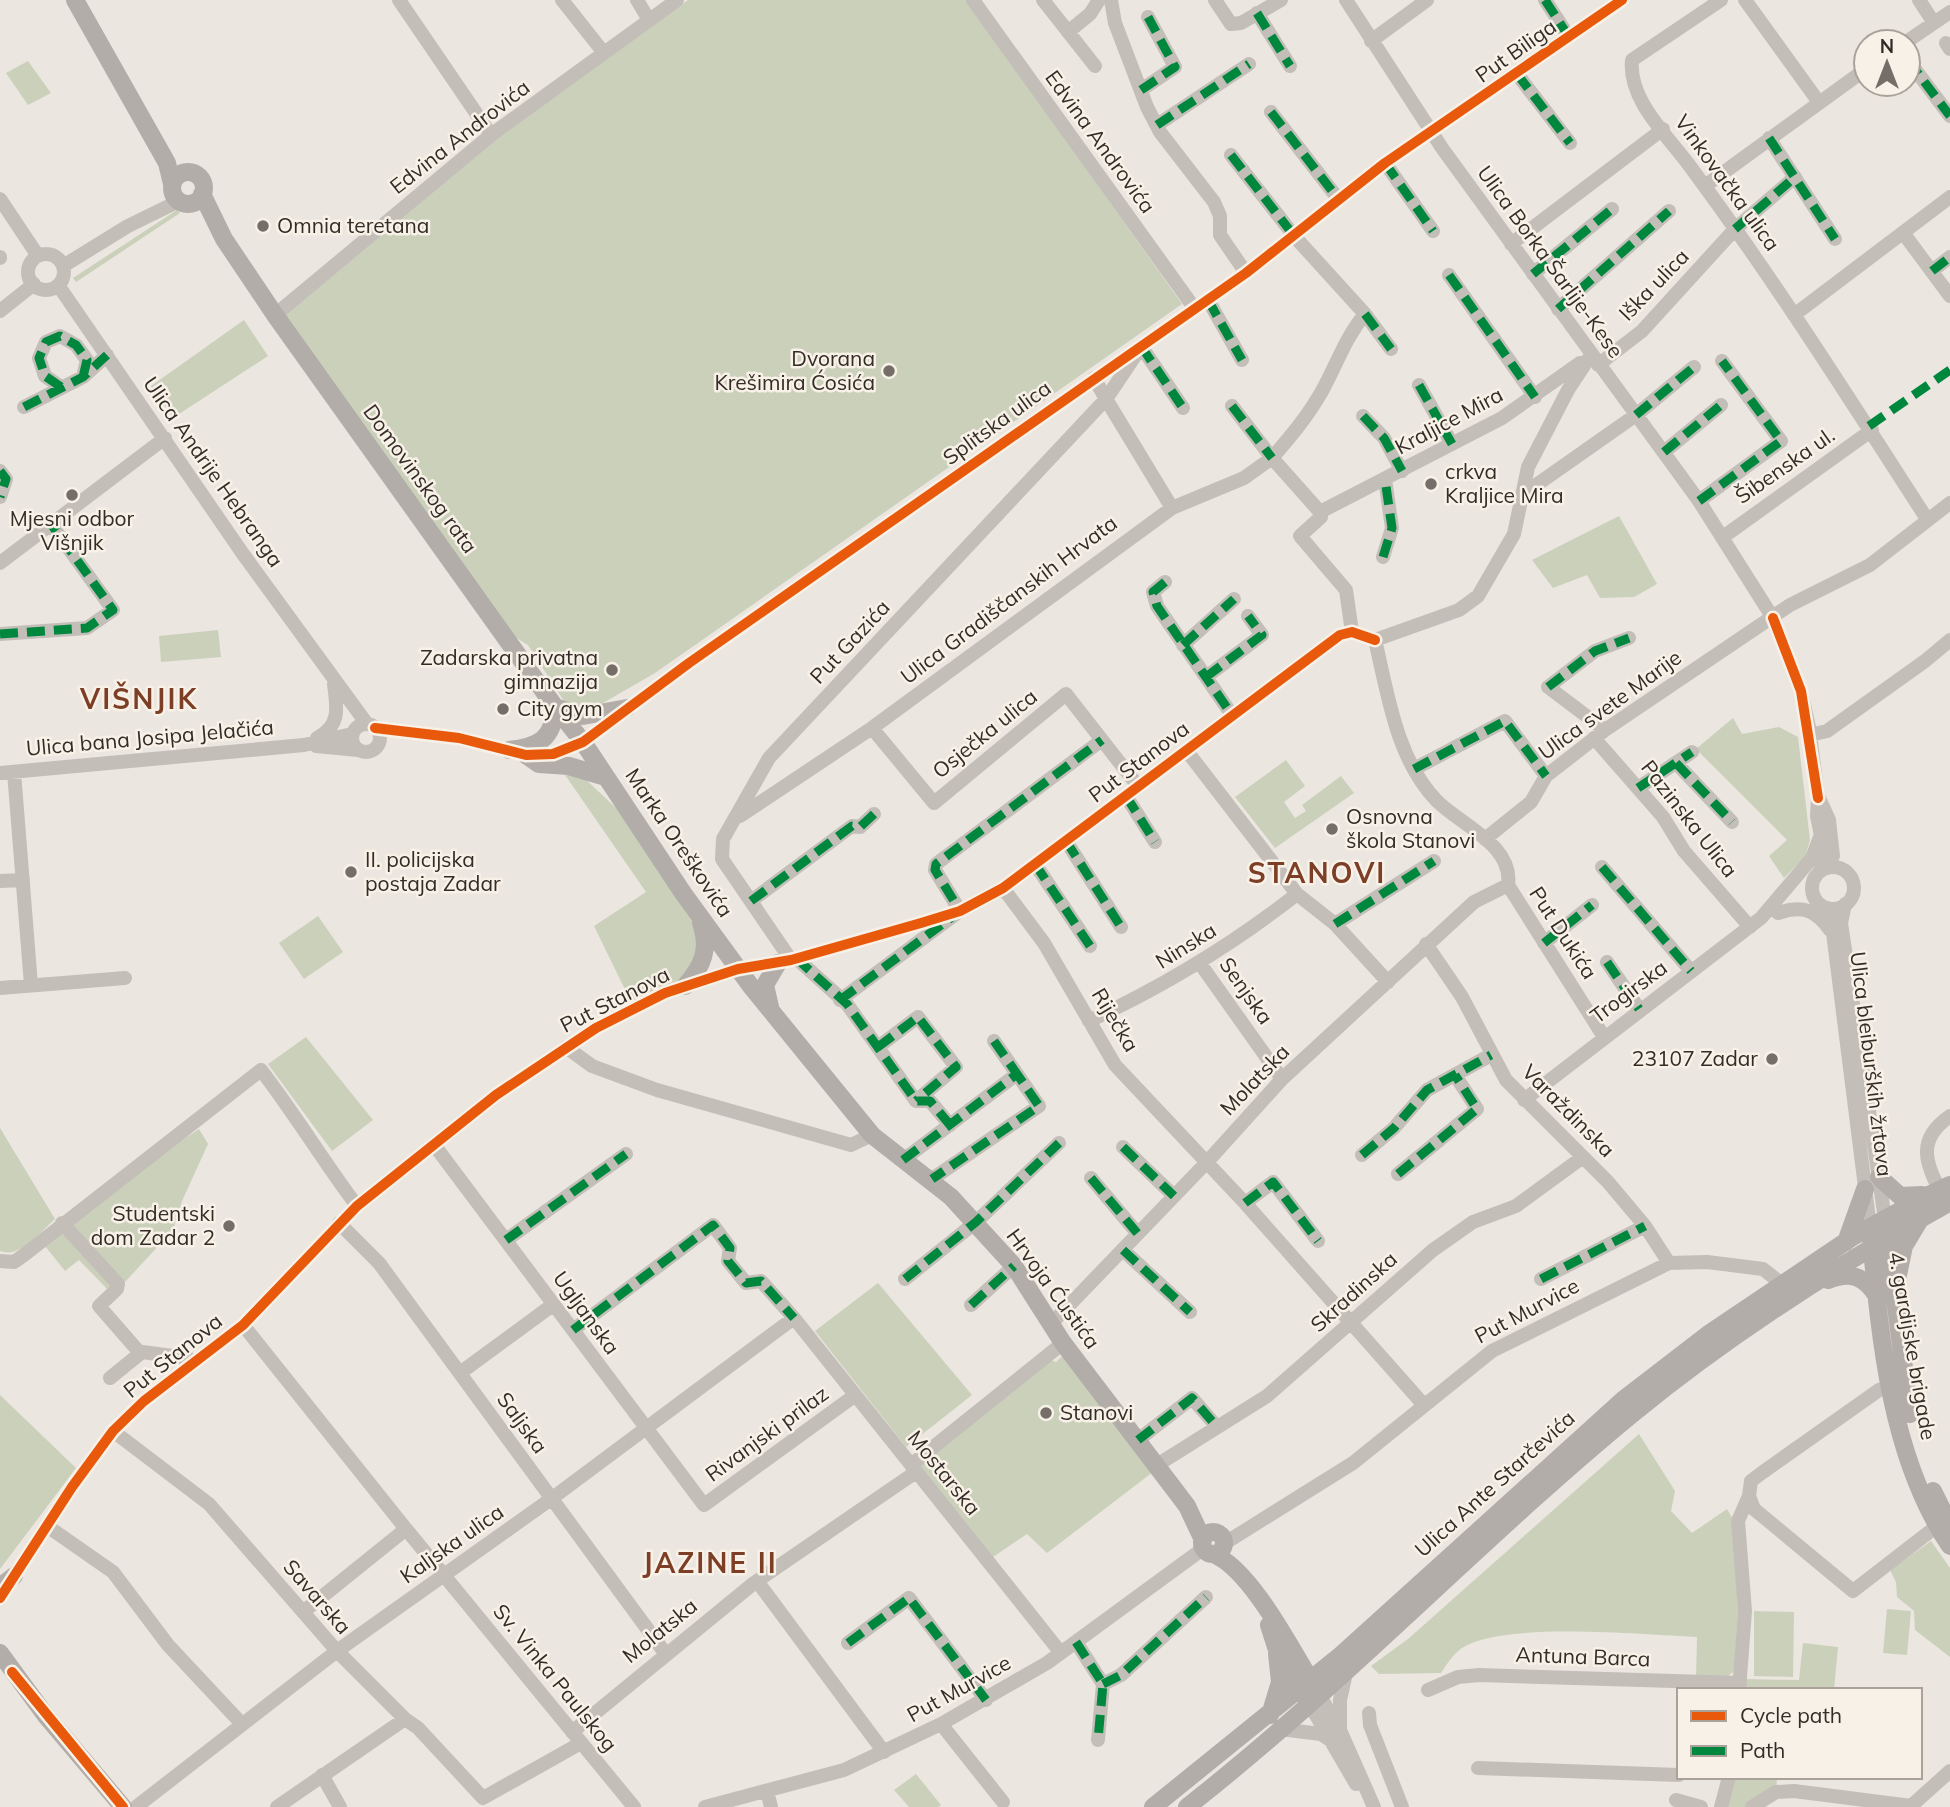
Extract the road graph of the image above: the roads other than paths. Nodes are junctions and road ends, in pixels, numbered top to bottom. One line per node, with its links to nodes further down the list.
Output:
1 (75, 0): 41 (main road, Domovinskog rata)
2 (399, 0): 43 (street)
3 (562, 0): 28 (street)
4 (638, 0): 22 (street)
5 (677, 0): 22 (street, Edvina Androvića)
6 (973, 0): 76 (street, Edvina Androvića)
7 (1043, 0): 25 (street)
8 (1100, 0): 25 (street)
9 (1111, 0): 35 (street)
10 (1215, 0): 20 (street)
11 (1281, 0): 20 (street)
12 (1427, 0): 27 (street)
13 (1545, 0): 26 (street)
14 (1622, 0): 26 (street, Put Biliga)
15 (1721, 0): 40 (street, Vinkovačka ulica)
16 (1745, 0): 36 (street)
17 (1919, 0): 23 (street)
18 (1352, 2): 27 (street, Ulica Borka Šarlije-Kese)
19 (1950, 12): 23 (street)
20 (1257, 13): 31 (street)
21 (1148, 18): 35 (street)
22 (649, 20): 28 (street, Edvina Androvića)
23 (1934, 23): 24 (street)
24 (1922, 31)
25 (1068, 32): 30 (street)
26 (1569, 37): 32 (street, Put Biliga)
27 (1371, 41): 42 (street, Ulica Borka Šarlije-Kese)
28 (604, 53): 43 (street, Edvina Androvića)
29 (1249, 64): 39 (street)
30 (1095, 66)
31 (1290, 66)
32 (1517, 74): 42 (street, Put Biliga); 45 (street)
33 (1852, 79): 36 (street)
34 (1922, 79): 38 (street)
35 (1141, 90): 39 (street)
36 (1818, 102): 44 (street)
37 (1271, 112): 55 (street)
38 (1950, 117)
39 (1157, 125): 69 (street)
40 (1663, 129): 50 (street, Vinkovačka ulica); 64 (street)
41 (150, 133): 48 (main road, Domovinskog rata); 51 (main road, Domovinskog rata)
42 (1431, 133): 47 (street, Splitska ulica); 64 (street, Ulica Borka Šarlije-Kese)
43 (491, 135): 81 (street, Edvina Androvića)
44 (1769, 138): 49 (street); 50 (street)
45 (1570, 144)
46 (1231, 155): 61 (street)
47 (1385, 163): 55 (street, Splitska ulica); 59 (street)
48 (187, 172): 51 (main road); 52 (main road)
49 (1795, 177): 58 (street, Iška ulica); 63 (street)
50 (1705, 186): 58 (street, Vinkovačka ulica)
51 (177, 194): 52 (main road); 62 (main road, Domovinskog rata); 67 (street)
52 (202, 194): 62 (main road, Domovinskog rata)
53 (1950, 197): 60 (street)
54 (0, 199): 65 (street)
55 (1339, 200): 61 (street, Splitska ulica)
56 (1612, 209): 70 (street)
57 (1669, 211): 77 (street)
58 (1735, 229): 80 (street, Vinkovačka ulica); 86 (street, Iška ulica)
59 (1433, 231)
60 (1904, 234): 68 (street); 80 (street)
61 (1295, 237): 69 (street, Splitska ulica); 79 (street)
62 (224, 239): 81 (main road, Domovinskog rata)
63 (1835, 239)
64 (1511, 244): 70 (street, Ulica Borka Šarlije-Kese)
65 (38, 256): 67 (street); 72 (street)
66 (1950, 257): 68 (street)
67 (64, 266): 73 (street)
68 (1931, 271): 74 (street)
69 (1246, 273): 75 (street, Splitska ulica)
70 (1533, 274): 77 (street, Ulica Borka Šarlije-Kese)
71 (1449, 275): 93 (street)
72 (34, 284): 73 (street); 78 (street)
73 (58, 285): 84 (street, Ulica Andrije Hebranga)
74 (1950, 296)
75 (1208, 300): 76 (street, Splitska ulica); 85 (street)
76 (1195, 309): 82 (street, Splitska ulica)
77 (1558, 309): 86 (street, Ulica Borka Šarlije-Kese)
78 (0, 311)
79 (1365, 314): 83 (street); 105 (street, Ulica Gradiščanskih Hrvata)
80 (1794, 314): 101 (street, Vinkovačka ulica)
81 (275, 315): 132 (main road, Domovinskog rata)
82 (1141, 346): 90 (street, Splitska ulica); 94 (street, Put Gazića); 98 (street)
83 (1391, 349)
84 (107, 355): 89 (street); 102 (street, Ulica Andrije Hebranga)
85 (1242, 360)
86 (1594, 360): 93 (street, Kraljice Mira); 99 (street, Ulica Borka Šarlije-Kese); 109 (street)
87 (1722, 360): 111 (street)
88 (1694, 367): 99 (street)
89 (82, 377): 92 (street); 92 (street)
90 (1094, 378): 94 (street); 133 (street, Splitska ulica)
91 (1419, 385): 103 (street)
92 (61, 387): 97 (street)
93 (1535, 397): 103 (street, Kraljice Mira)
94 (1106, 399): 113 (street); 156 (street, Put Gazića)
95 (1721, 405): 104 (street)
96 (1232, 406): 105 (street)
97 (24, 407)
98 (1183, 408)
99 (1636, 415): 104 (street, Ulica Borka Šarlije-Kese); 109 (street)
100 (1363, 416): 107 (street)
101 (1872, 430): 115 (street, Vinkovačka ulica); 117 (street, Šibenska ul.)
102 (165, 438): 116 (street); 131 (street, Ulica Andrije Hebranga)
103 (1452, 444): 107 (street, Kraljice Mira)
104 (1664, 452): 111 (street, Ulica Borka Šarlije-Kese)
105 (1272, 458): 113 (street, Ulica Gradiščanskih Hrvata); 114 (street)
106 (0, 471): 110 (street)
107 (1402, 471): 108 (street, Kraljice Mira)
108 (1385, 480): 114 (street, Kraljice Mira); 118 (street)
109 (1522, 495): 127 (street)
110 (0, 497)
111 (1699, 501): 117 (street, Ulica Borka Šarlije-Kese)
112 (1950, 503): 115 (street, Ulica svete Marije)
113 (1171, 508): 135 (street, Ulica Gradiščanskih Hrvata)
114 (1321, 512): 124 (street)
115 (1927, 519): 123 (street, Ulica svete Marije)
116 (51, 524): 119 (street); 125 (street)
117 (1723, 537): 123 (street, Ulica Borka Šarlije-Kese)
118 (1383, 557)
119 (0, 563)
120 (1165, 582): 129 (street)
121 (1234, 599): 129 (street)
122 (1248, 616): 130 (street)
123 (1773, 618): 137 (street, Ulica svete Marije); 138 (street)
124 (1352, 632): 127 (street); 134 (street, Put Stanova)
125 (0, 634)
126 (1629, 638): 137 (street, Pazinska Ulica)
127 (1375, 640): 147 (street, Put Dukića)
128 (1950, 640): 138 (street)
129 (1183, 645): 130 (street)
130 (1206, 677): 134 (street)
131 (334, 682): 136 (street, Ulica Andrije Hebranga); 141 (street)
132 (555, 707): 133 (main road); 140 (main road, Domovinskog rata); 145 (main road)
133 (627, 708): 140 (street, Splitska ulica)
134 (1232, 715): 143 (street, Put Stanova)
135 (872, 728): 139 (street, Osječka ulica); 156 (street, Ulica Gradiščanskih Hrvata)
136 (366, 732): 141 (street, Ulica bana Josipa Jelačića); 142 (street, Ulica Andrije Hebranga); 142 (street); 145 (street, Ulica bana Josipa Jelačića)
137 (1599, 734): 149 (street, Ulica svete Marije); 152 (street, Pazinska Ulica)
138 (1810, 735): 154 (street)
139 (1102, 740): 151 (street, Osječka ulica); 178 (street)
140 (583, 742): 145 (street, Ulica bana Josipa Jelačića); 150 (main road, Marka Oreškovića)
141 (304, 745): 142 (street, Ulica bana Josipa Jelačića); 148 (street, Ulica bana Josipa Jelačića)
142 (358, 750)
143 (1186, 750): 151 (street, Put Stanova); 171 (street)
144 (1692, 752): 146 (street)
145 (517, 753): 150 (main road)
146 (1676, 763): 152 (street); 157 (street)
147 (1414, 769): 149 (street); 159 (street, Put Dukića)
148 (7, 773): 167 (street)
149 (1546, 776): 159 (street, Ulica svete Marije)
150 (606, 777): 177 (main road, Marka Oreškovića)
151 (1138, 786): 153 (street, Put Stanova)
152 (1638, 788): 180 (street, Pazinska Ulica)
153 (1126, 796): 160 (street, Put Stanova); 161 (street)
154 (1818, 798): 158 (street); 165 (street)
155 (874, 814): 173 (street)
156 (738, 817): 173 (street, Put Gazića)
157 (1732, 822)
158 (1820, 837): 166 (street); 172 (street)
159 (1485, 839): 169 (street, Put Dukića)
160 (1066, 841): 163 (street, Put Stanova); 182 (street)
161 (1155, 842)
162 (1434, 861): 181 (street)
163 (1035, 864): 170 (street, Put Stanova); 186 (street)
164 (1602, 867): 191 (street)
165 (1841, 869): 166 (street); 175 (street)
166 (1816, 876): 172 (street); 174 (street)
167 (23, 880): 168 (street); 194 (street)
168 (0, 881)
169 (1507, 885): 184 (street, Put Dukića); 185 (street, Molatska)
170 (1003, 888): 178 (street, Put Stanova); 200 (street, Riječka)
171 (1297, 894): 181 (street); 188 (street, Ninska)
172 (1780, 897): 180 (street)
173 (751, 901): 187 (street, Put Gazića)
174 (1820, 903): 175 (street); 179 (street); 183 (street, Ulica bleiburških žrtava)
175 (1845, 904): 225 (street, Ulica bleiburških žrtava)
176 (1592, 905): 184 (street)
177 (694, 907): 190 (main road, Marka Oreškovića); 195 (main road)
178 (960, 911): 187 (street, Put Stanova); 197 (street)
179 (1778, 913): 180 (street); 183 (street)
180 (1756, 923): 191 (street, Trogirska)
181 (1335, 924): 193 (street)
182 (1121, 927)
183 (1833, 934): 225 (street, Ulica bleiburških žrtava)
184 (1544, 943): 201 (street, Put Dukića)
185 (1426, 944): 193 (street, Molatska); 205 (street, Varaždinska)
186 (1090, 946)
187 (788, 960): 190 (street, Put Stanova); 197 (street, Put Gazića); 199 (main road)
188 (1199, 962): 200 (street, Ninska); 208 (street, Senjska)
189 (1607, 962): 198 (street)
190 (738, 969): 195 (street, Put Stanova); 199 (main road)
191 (1691, 971): 198 (street, Trogirska)
192 (125, 978): 194 (street)
193 (1388, 982): 208 (street, Molatska)
194 (31, 985): 196 (street)
195 (685, 986): 203 (street, Put Stanova)
196 (0, 988)
197 (840, 1000): 204 (street, Put Gazića)
198 (1639, 1009): 201 (street, Trogirska)
199 (772, 1013): 213 (main road)
200 (1089, 1021): 221 (street, Riječka)
201 (1604, 1037): 209 (street, Trogirska)
202 (994, 1041): 206 (street)
203 (566, 1047): 213 (street); 215 (street, Put Stanova)
204 (878, 1047): 210 (street, Put Gazića); 210 (street)
205 (1491, 1055): 207 (street); 209 (street, Varaždinska)
206 (1017, 1074): 212 (street); 224 (street)
207 (1455, 1075): 218 (street); 222 (street)
208 (1282, 1079): 221 (street, Molatska)
209 (1524, 1100): 219 (street, Varaždinska)
210 (916, 1101): 212 (street)
211 (1950, 1116): 229 (street)
212 (950, 1125): 220 (street)
213 (872, 1135): 220 (main road, Hrvoja Ćustića)
214 (1059, 1143): 232 (street)
215 (435, 1146): 230 (street, Put Stanova); 238 (street, Ugljanska)
216 (1123, 1147): 227 (street)
217 (626, 1154): 238 (street)
218 (1363, 1155)
219 (1583, 1157): 236 (street, Varaždinska); 257 (street, Skradinska)
220 (903, 1160): 224 (main road, Hrvoja Ćustića)
221 (1207, 1162): 227 (street, Molatska); 228 (street, Riječka)
222 (1398, 1174)
223 (1091, 1178): 237 (street)
224 (932, 1179): 232 (main road, Hrvoja Ćustića)
225 (1872, 1183): 229 (main road); 235 (street, Ulica bleiburških žrtava); 240 (main road)
226 (1950, 1185): 229 (main road, bridge)
227 (1174, 1196): 237 (street, Molatska)
228 (1245, 1203): 239 (street); 257 (street, Riječka)
229 (1942, 1204): 231 (main road, Ulica Ante Starčevića); 235 (main road, Ulica Ante Starčevića)
230 (357, 1206): 233 (street); 234 (street, Put Stanova)
231 (1921, 1218): 241 (main road, Ulica Ante Starčevića); 250 (main road)
232 (976, 1222): 245 (main road, Hrvoja Ćustića); 246 (street)
233 (62, 1223): 243 (street); 260 (street)
234 (339, 1223): 256 (street, Put Stanova); 262 (street, Saljska)
235 (1877, 1223): 240 (main road, Ulica Ante Starčevića); 241 (main road, 4. gardijske brigade)
236 (1645, 1226): 244 (street, Varaždinska); 247 (street)
237 (1138, 1234): 242 (street, Molatska)
238 (506, 1240): 251 (street, Ugljanska)
239 (1318, 1241)
240 (1846, 1242): 249 (main road, Ulica Ante Starčevića)
241 (1879, 1242): 248 (main road, Ulica Ante Starčevića); 250 (main road, 4. gardijske brigade)
242 (1123, 1250): 253 (street); 255 (street, Molatska)
243 (0, 1261)
244 (1669, 1263): 249 (street, Put Murvice); 266 (street, Put Murvice)
245 (1014, 1266): 252 (street); 255 (main road, Hrvoja Ćustića)
246 (905, 1279)
247 (1541, 1279)
248 (1818, 1281): 250 (main road); 296 (main road, Ulica Ante Starčevića)
249 (1782, 1284): 294 (main road, Ulica Ante Starčevića)
250 (1886, 1300): 264 (main road, 4. gardijske brigade); 277 (main road, 4. gardijske brigade)
251 (554, 1304): 258 (street, Ugljanska); 262 (street)
252 (971, 1305)
253 (1190, 1312)
254 (794, 1318): 258 (street, Mostarska); 265 (street, Mostarska); 268 (street, Kaljska ulica)
255 (1051, 1324): 259 (main road, Hrvoja Ćustića)
256 (243, 1325): 269 (street, Put Stanova); 278 (street, Sv. Vinka Paulskog)
257 (1349, 1325): 266 (street, Riječka); 267 (street, Skradinska)
258 (573, 1330): 268 (street, Ugljanska)
259 (1058, 1346): 270 (main road, Hrvoja Ćustića); 272 (street, Molatska)
260 (140, 1353): 261 (street); 263 (street)
261 (188, 1359)
262 (460, 1373): 274 (street, Saljska)
263 (110, 1378)
264 (1892, 1386): 273 (street); 277 (main road, 4. gardijske brigade)
265 (854, 1396): 272 (street, Mostarska); 275 (street, Rivanjski prilaz)
266 (1423, 1404): 279 (street, Put Murvice)
267 (1217, 1427): 270 (street); 271 (street, Skradinska)
268 (646, 1429): 274 (street, Kaljska ulica); 275 (street, Ugljanska)
269 (113, 1432): 276 (street, Put Stanova); 286 (street, Savarska)
270 (1139, 1440): 271 (main road, Hrvoja Ćustića)
271 (1157, 1465): 279 (main road, Hrvoja Ćustića)
272 (913, 1468): 283 (street, Molatska); 292 (street, Mostarska)
273 (1749, 1496): 277 (street); 298 (street)
274 (551, 1499): 281 (street, Kaljska ulica); 291 (street, Saljska)
275 (704, 1506)
276 (47, 1526): 282 (street, Put Stanova); 305 (street)
277 (1943, 1526): 280 (main road, 4. gardijske brigade)
278 (406, 1529): 281 (street, Sv. Vinka Paulskog); 286 (street)
279 (1213, 1542): 287 (street, Put Murvice); 289 (main road, Hrvoja Ćustića)
280 (1950, 1546)
281 (445, 1574): 290 (street, Kaljska ulica); 308 (street, Sv. Vinka Paulskog)
282 (7, 1581): 285 (street, Put Stanova)
283 (757, 1581): 291 (street, Molatska); 310 (street)
284 (1206, 1597): 297 (street)
285 (0, 1598)
286 (303, 1612): 290 (street, Savarska)
287 (1076, 1642): 292 (street, Put Murvice); 297 (street)
288 (848, 1643): 301 (street)
289 (1282, 1644): 294 (main road); 300 (main road, Hrvoja Ćustića); 304 (main road)
290 (337, 1651): 303 (street, Savarska); 305 (street, Kaljska ulica)
291 (665, 1653): 308 (street, Molatska)
292 (1061, 1653): 301 (street, Put Murvice)
293 (0, 1654): 295 (main road)
294 (1341, 1655): 300 (main road, Ulica Ante Starčevića)
295 (6, 1668): 320 (main road)
296 (1346, 1673): 300 (main road, Ulica Ante Starčevića); 307 (street)
297 (1102, 1684): 309 (street)
298 (1739, 1687): 299 (street, Antuna Barca)
299 (1428, 1690)
300 (1310, 1693): 304 (main road, Ulica Ante Starčevića); 307 (street)
301 (986, 1700): 306 (street, Put Murvice)
302 (1369, 1713): 331 (street)
303 (405, 1719): 313 (street); 317 (street, Savarska)
304 (1275, 1722): 307 (street); 327 (main road, Ulica Ante Starčevića); 328 (main road, Ulica Ante Starčevića)
305 (241, 1723): 321 (street, Kaljska ulica)
306 (941, 1724): 310 (street, Put Murvice); 319 (street)
307 (1337, 1736): 329 (street); 330 (street)
308 (576, 1738): 317 (street, Molatska); 324 (street, Sv. Vinka Paulskog)
309 (1098, 1740)
310 (884, 1752): 316 (street, Put Murvice)
311 (1478, 1768): 314 (street)
312 (1949, 1773): 335 (street)
313 (322, 1775): 322 (street); 323 (street)
314 (1677, 1775)
315 (1729, 1779): 333 (street)
316 (767, 1791): 325 (street, Put Murvice); 326 (street)
317 (483, 1798)
318 (1676, 1800): 332 (street)
319 (1003, 1802)
320 (123, 1807)
321 (136, 1807)
322 (277, 1807)
323 (340, 1807)
324 (634, 1807)
325 (705, 1807)
326 (771, 1807)
327 (1153, 1807)
328 (1187, 1807)
329 (1368, 1807)
330 (1374, 1807)
331 (1402, 1807)
332 (1701, 1807)
333 (1721, 1807)
334 (1752, 1807): 335 (street)
335 (1911, 1807)

